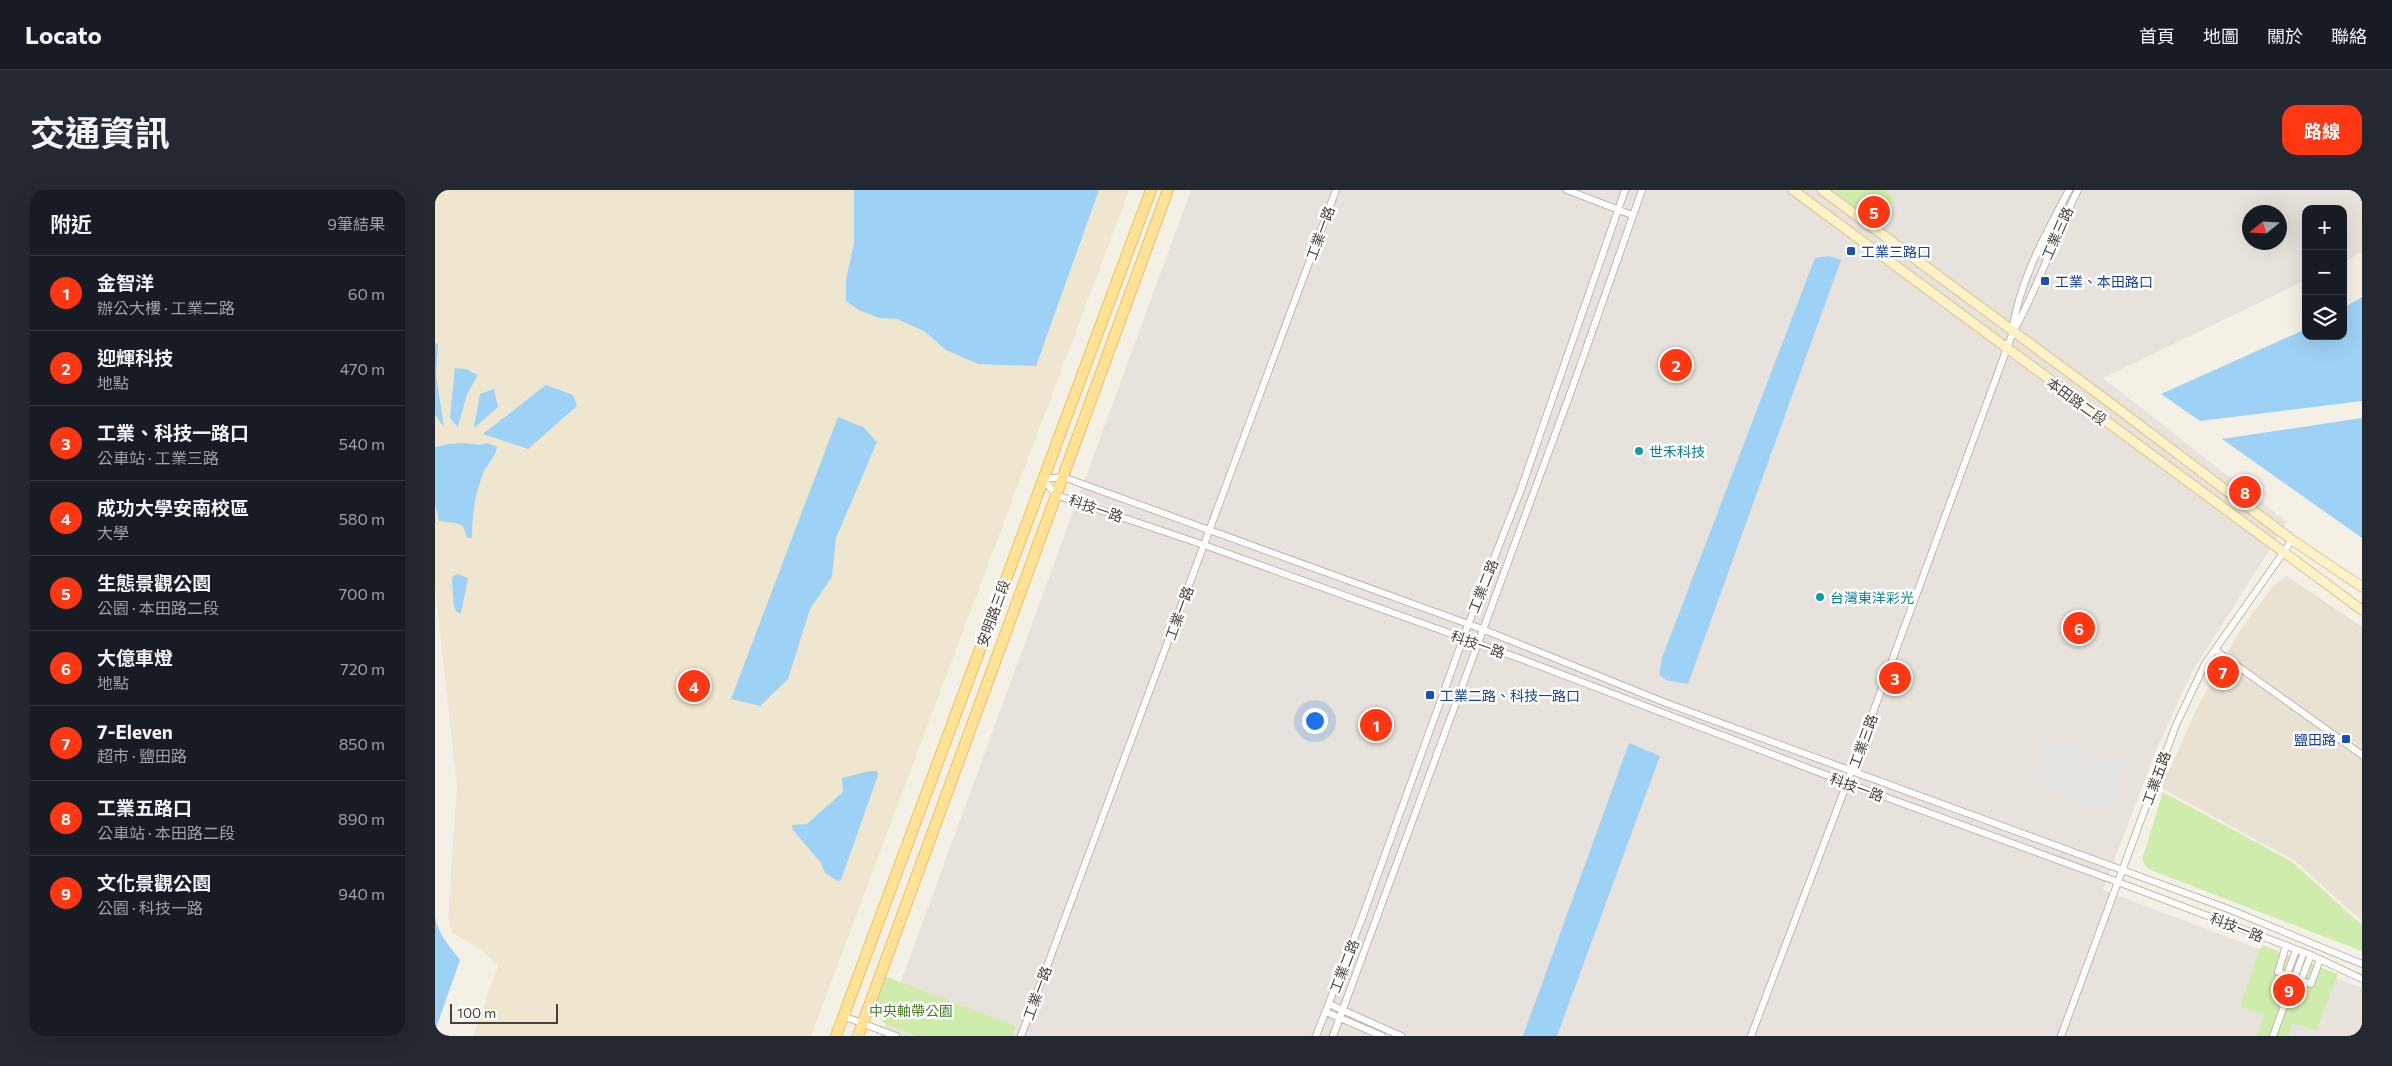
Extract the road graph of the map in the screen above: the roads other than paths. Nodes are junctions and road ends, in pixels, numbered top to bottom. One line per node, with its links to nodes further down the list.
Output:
1 (1151, 190): 20 (main road, 安明路三段)
2 (1168, 190): 19 (main road, 安明路三段)
3 (1336, 190): 22 (street, 工業一路)
4 (1567, 190): 11 (street)
5 (1625, 190): 11 (street, 工業二路)
6 (1642, 190): 14 (street, 工業二路)
7 (1793, 190): 18 (street, 本田路二段)
8 (1822, 190): 17 (street, 本田路二段)
9 (2069, 190): 12 (street, 工業三路)
10 (2078, 190): 13 (street, 工業三路)
11 (1618, 210): 14 (street); 28 (street, 工業二路)
12 (2058, 211): 13 (street); 15 (street, 工業三路)
13 (2066, 214): 16 (street, 工業三路)
14 (1632, 215): 29 (street, 工業二路)
15 (2047, 233): 16 (street); 17 (street, 工業三路)
16 (2055, 237): 17 (street, 工業三路)
17 (2013, 332): 18 (street, 工業三路); 23 (street, 本田路二段)
18 (2007, 349): 25 (street, 本田路二段); 34 (street, 工業三路)
19 (1063, 477): 20 (street, 科技一路); 21 (main road, 安明路三段); 22 (street, 科技一路)
20 (1043, 479): 21 (street, 科技一路); 49 (main road, 安明路三段)
21 (1056, 495): 24 (street, 科技一路); 51 (main road, 安明路三段)
22 (1210, 530): 24 (street, 工業一路); 28 (street, 科技一路)
23 (2292, 540): 25 (street, 工業五路); 26 (street, 本田路二段)
24 (1204, 545): 30 (street, 科技一路); 55 (street, 工業一路)
25 (2284, 552): 27 (street, 本田路二段); 32 (street, 工業五路)
26 (2362, 587)
27 (2362, 610)
28 (1468, 624): 29 (street, 科技一路); 30 (street, 工業二路)
29 (1482, 629): 31 (street, 工業二路); 34 (street, 科技一路)
30 (1463, 639): 31 (street, 科技一路); 46 (street, 工業二路)
31 (1477, 644): 35 (street, 科技一路); 47 (street, 工業二路)
32 (2215, 650): 33 (street); 36 (street, 工業五路)
33 (2362, 755)
34 (1852, 770): 35 (street, 工業三路); 36 (street, 科技一路)
35 (1847, 783): 37 (street, 科技一路); 60 (street, 工業三路)
36 (2123, 870): 37 (street, 工業五路); 43 (street, 科技一路)
37 (2118, 882): 38 (street, 科技一路); 61 (street, 工業五路)
38 (2286, 946): 39 (street, 科技一路); 44 (street)
39 (2295, 950): 40 (street, 科技一路); 44 (street)
40 (2311, 956): 42 (street, 科技一路); 44 (street)
41 (2302, 957): 44 (street)
42 (2320, 959): 44 (street); 45 (street, 科技一路)
43 (2362, 964)
44 (2294, 978): 62 (street)
45 (2362, 979)
46 (1329, 1004): 47 (street); 48 (street, 工業二路)
47 (1343, 1011): 50 (street, 工業二路); 59 (street)
48 (1326, 1012): 50 (street); 56 (street, 工業二路)
49 (843, 1016): 51 (street); 52 (main road, 安明路三段)
50 (1340, 1018): 57 (street, 工業二路); 58 (street)
51 (862, 1024): 53 (main road, 安明路三段); 54 (street)
52 (836, 1036)
53 (858, 1036)
54 (896, 1036)
55 (1021, 1036)
56 (1316, 1036)
57 (1333, 1036)
58 (1382, 1036)
59 (1401, 1036)
60 (1751, 1036)
61 (2061, 1036)
62 (2273, 1036)

